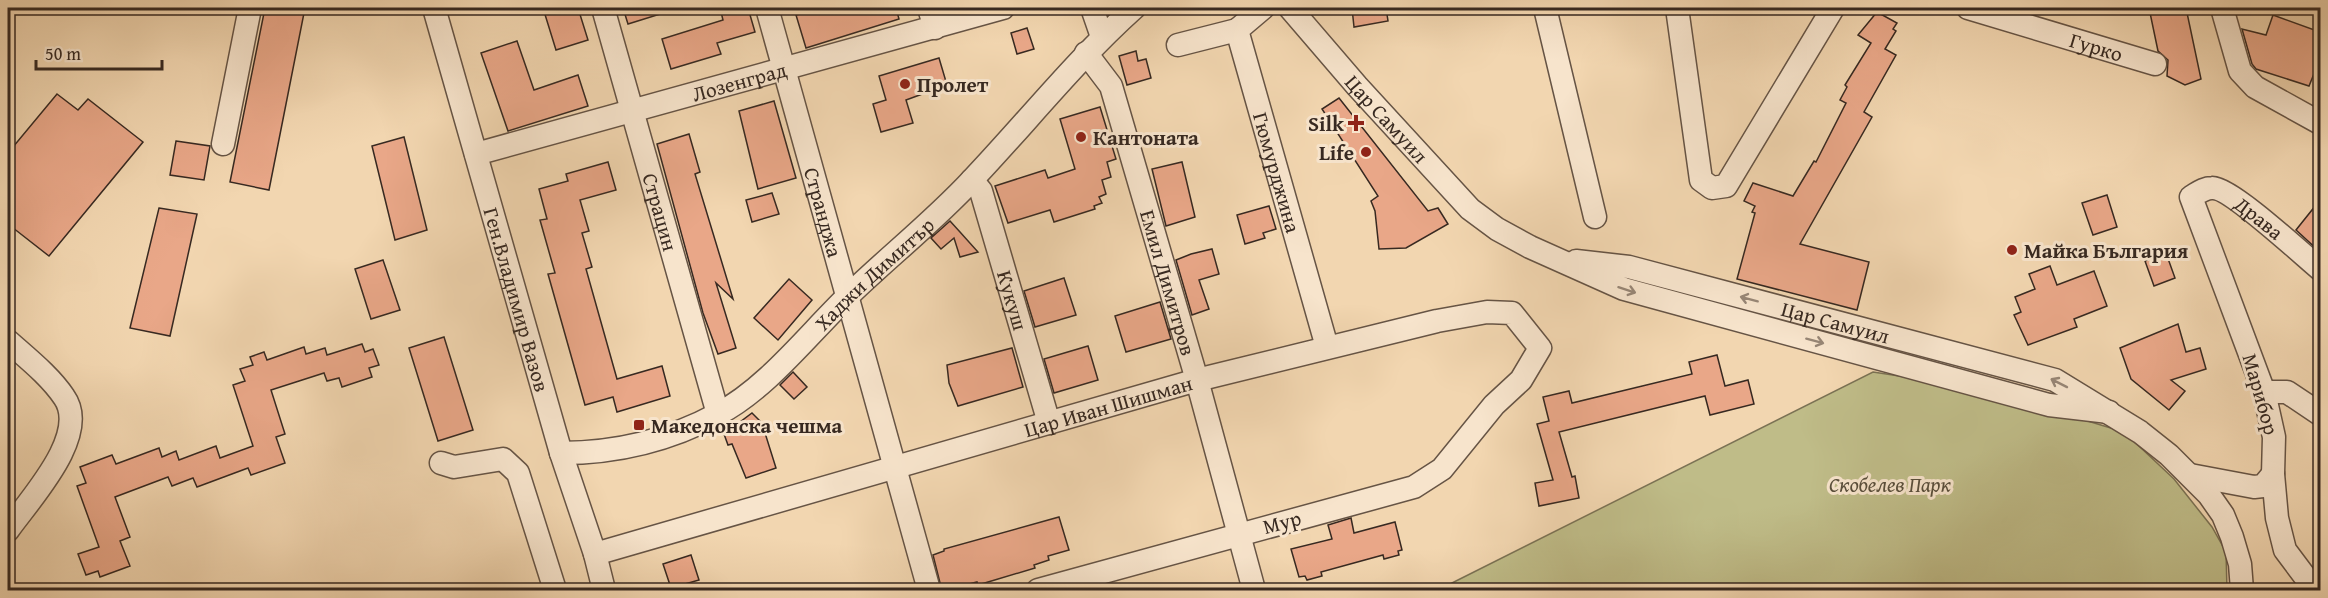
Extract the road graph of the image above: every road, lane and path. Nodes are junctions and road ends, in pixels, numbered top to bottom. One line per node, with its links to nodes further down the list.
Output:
1 (250, 8): 23 (street)
2 (434, 8): 24 (street, Ген.Владимир Вазов)
3 (603, 8): 21 (street, Страцин)
4 (767, 8): 20 (street, Странджа)
5 (1003, 8): 15 (street, Лозенград)
6 (1092, 8): 17 (street, Емил Димитров)
7 (1134, 8): 17 (street, Хаджи Димитър)
8 (1263, 8): 16 (street)
9 (1290, 8): 42 (street, Цар Самуил)
10 (1545, 8): 27 (street)
11 (1677, 8): 12 (street)
12 (1833, 8)
13 (1968, 8): 19 (street, Гурко)
14 (2222, 8): 22 (street)
15 (932, 18): 20 (street, Лозенград)
16 (1237, 30): 18 (street); 31 (street, Гюмурджина)
17 (1094, 45): 25 (street, Хаджи Димитър); 32 (street, Емил Димитров)
18 (1178, 45)
19 (2155, 64)
20 (784, 69): 21 (street, Лозенград); 29 (street, Странджа)
21 (633, 111): 24 (street, Лозенград); 35 (street, Страцин)
22 (2320, 123)
23 (223, 144)
24 (476, 154): 38 (street, Ген.Владимир Вазов)
25 (972, 180): 29 (street, Хаджи Димитър); 37 (street, Кукуш)
26 (2191, 197): 28 (street, Драва); 33 (street, Марибор)
27 (1595, 217)
28 (2320, 269)
29 (848, 296): 35 (street, Хаджи Димитър); 40 (street, Странджа)
30 (8, 341): 43 (street)
31 (1327, 347): 32 (street, Цар Иван Шишман); 34 (street, Цар Иван Шишман)
32 (1197, 380): 37 (street, Цар Иван Шишман); 44 (street, Емил Димитров)
33 (2265, 392): 36 (street); 41 (street, Марибор)
34 (1494, 405): 44 (street, Мур)
35 (718, 414): 38 (street, Хаджи Димитър)
36 (2320, 414)
37 (1049, 423): 40 (street, Цар Иван Шишман)
38 (561, 453): 45 (street, Ген.Владимир Вазов)
39 (441, 463): 46 (street)
40 (896, 467): 45 (street, Цар Иван Шишман); 48 (street, Странджа)
41 (2273, 474): 42 (street); 52 (street, Марибор)
42 (2190, 476): 51 (street, Цар Самуил)
43 (8, 530)
44 (1240, 534): 49 (street, Мур); 50 (street, Емил Димитров)
45 (595, 554): 47 (street, Ген.Владимир Вазов)
46 (555, 591)
47 (604, 591)
48 (929, 591)
49 (1038, 591)
50 (1254, 591)
51 (2242, 591)
52 (2315, 591)

